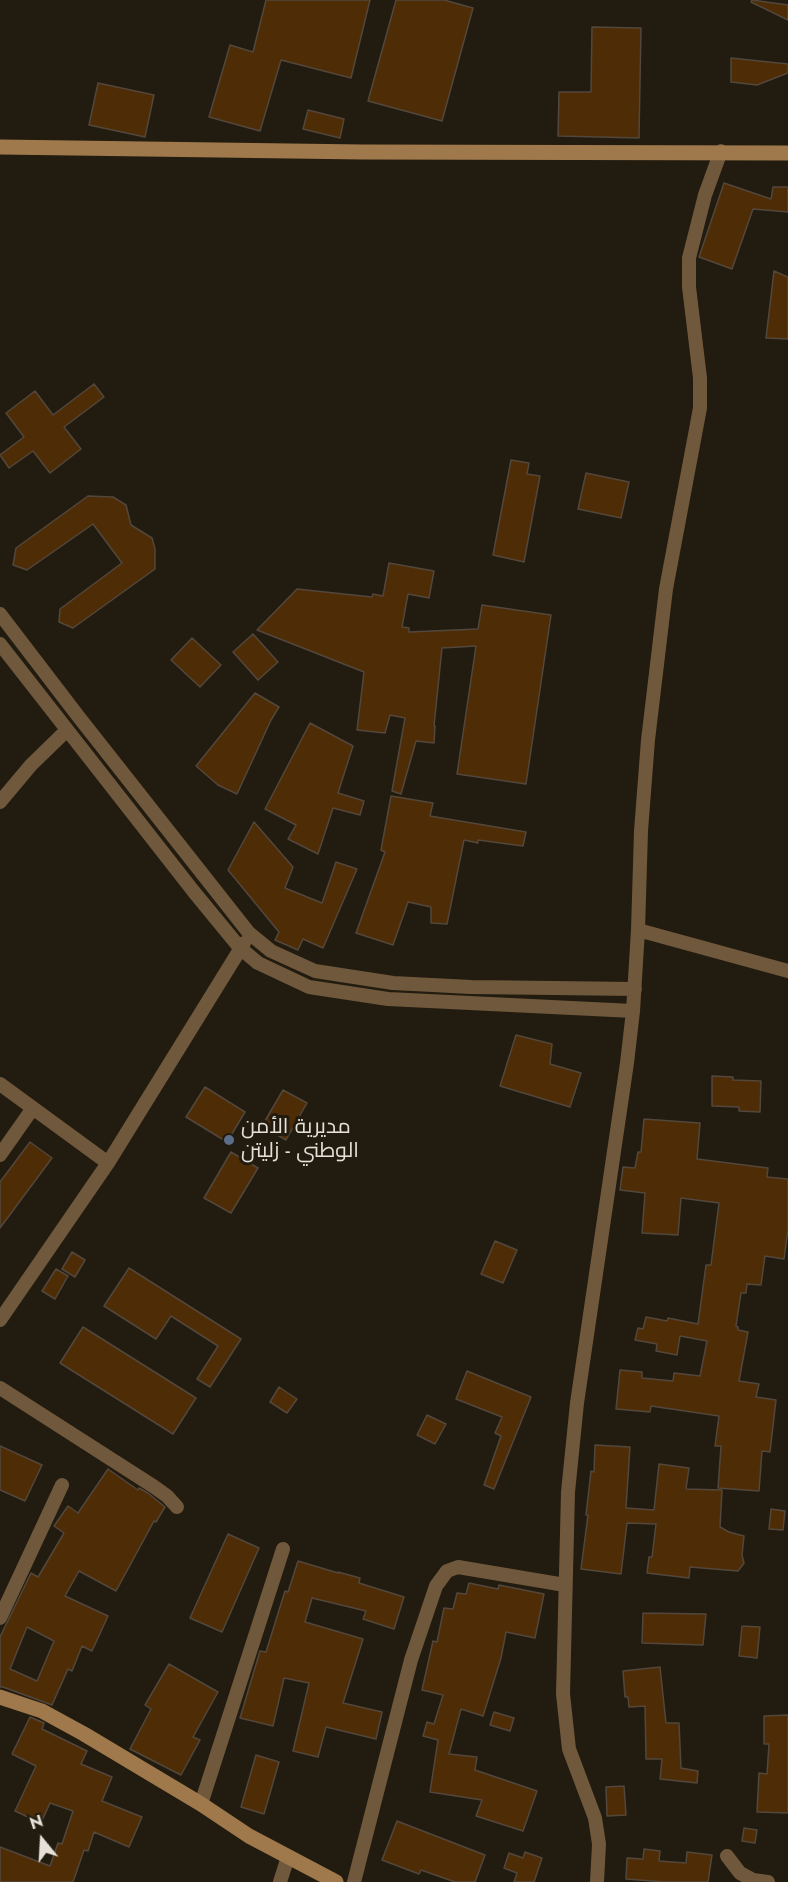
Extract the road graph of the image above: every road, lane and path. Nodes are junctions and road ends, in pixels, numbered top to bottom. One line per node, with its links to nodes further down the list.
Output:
1 (0, 147): 2 (street)
2 (722, 152): 3 (street); 8 (street)
3 (788, 153)
4 (0, 614): 9 (street)
5 (0, 644): 6 (street)
6 (67, 730): 7 (street); 10 (street)
7 (0, 802)
8 (638, 930): 11 (street); 12 (street)
9 (249, 933): 10 (street); 12 (street)
10 (240, 948): 13 (street); 17 (street)
11 (788, 971)
12 (635, 989): 13 (street)
13 (633, 1011): 23 (street)
14 (0, 1084): 15 (street)
15 (33, 1108): 16 (street); 17 (street)
16 (0, 1155)
17 (108, 1163): 18 (street)
18 (2, 1311)
19 (0, 1388): 21 (street)
20 (62, 1485): 24 (street)
21 (177, 1507)
22 (283, 1549): 26 (street)
23 (565, 1585): 31 (street); 32 (street)
24 (0, 1618)
25 (0, 1697): 26 (street)
26 (201, 1804): 28 (street)
27 (727, 1856): 33 (street)
28 (288, 1857): 29 (street); 30 (street)
29 (280, 1882)
30 (336, 1882)
31 (354, 1882)
32 (597, 1882)
33 (768, 1882)

